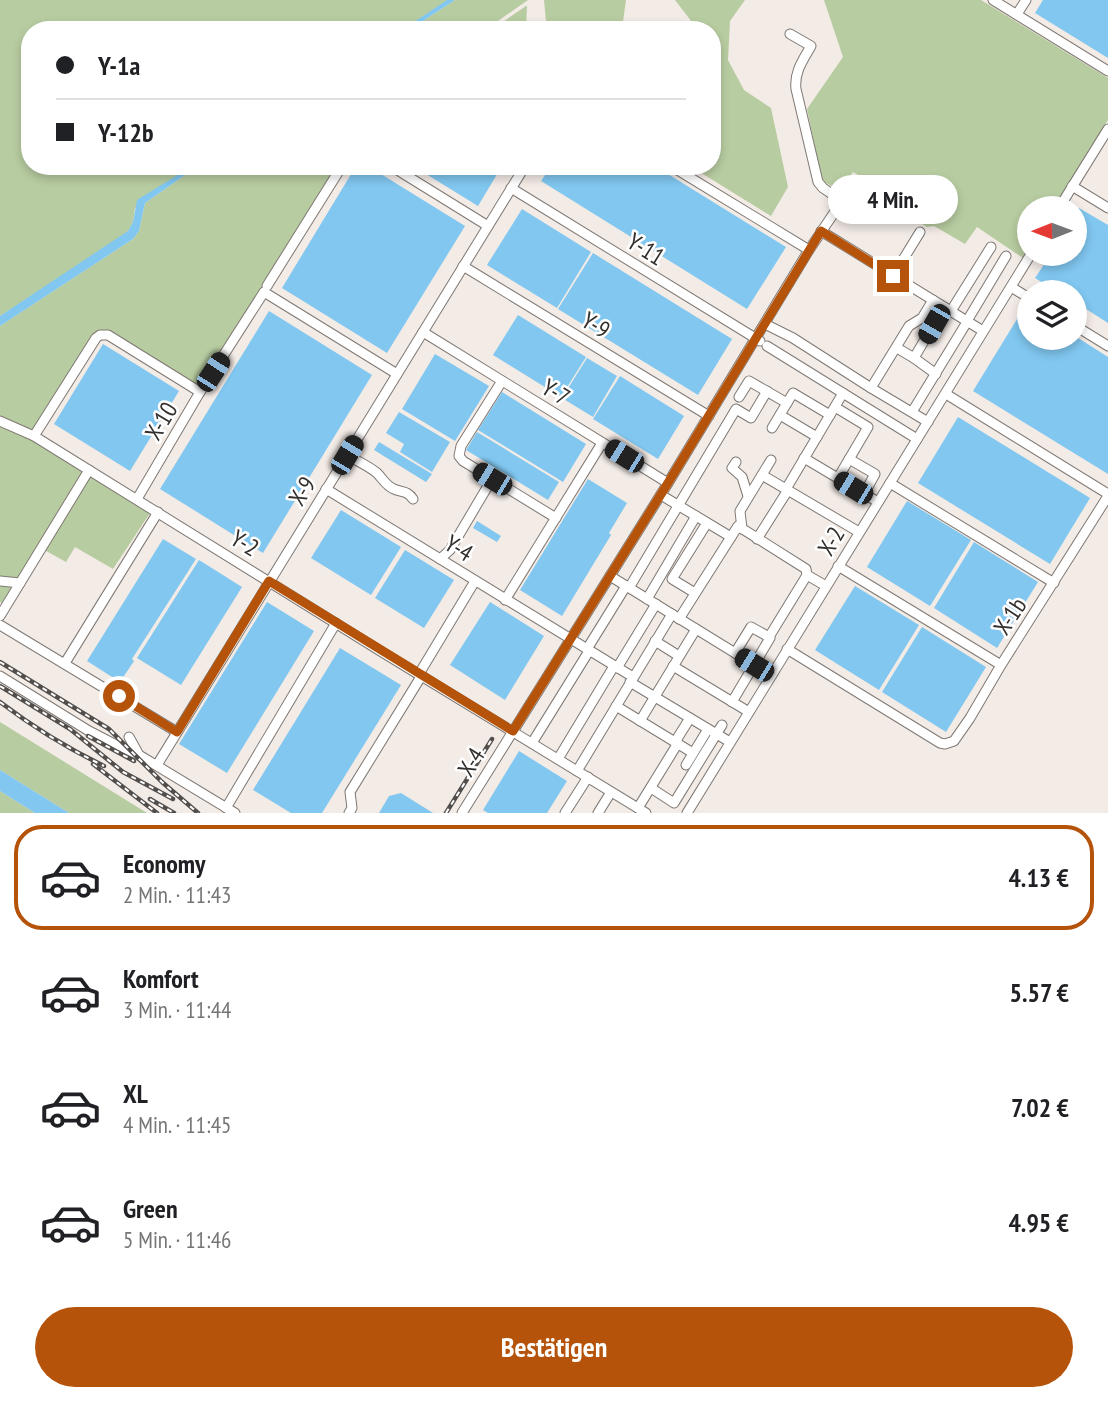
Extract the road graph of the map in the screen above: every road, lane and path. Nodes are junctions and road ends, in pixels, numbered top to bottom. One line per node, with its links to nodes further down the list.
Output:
1 (993, 0): 3 (street)
2 (1026, 0): 3 (street)
3 (1017, 14): 5 (street)
4 (790, 34): 16 (street, X-4)
5 (1108, 71)
6 (1108, 129): 11 (street)
7 (336, 175): 25 (street, X-10)
8 (406, 175): 15 (street)
9 (520, 175): 12 (street, X-9)
10 (686, 175): 19 (street)
11 (1073, 186): 13 (street); 14 (street)
12 (512, 188): 15 (street, X-9); 34 (street, Y-11)
13 (1067, 196)
14 (1108, 208)
15 (488, 226): 21 (street, X-9)
16 (821, 231): 19 (street, X-4); 23 (street)
17 (920, 232): 23 (street)
18 (991, 247): 28 (street)
19 (809, 250): 30 (street, X-4)
20 (1006, 256): 29 (street)
21 (463, 266): 32 (street, X-9); 52 (street, Y-9)
22 (1024, 266): 24 (street, X-2)
23 (893, 276): 27 (street)
24 (1011, 287): 26 (street); 31 (street, X-2)
25 (266, 289): 39 (street); 43 (street, X-10)
26 (1017, 291)
27 (933, 300): 28 (street); 36 (street)
28 (948, 309): 29 (street); 37 (street)
29 (967, 322): 31 (street); 38 (street)
30 (765, 324): 34 (street, X-4); 41 (street)
31 (983, 331): 45 (street, X-2)
32 (423, 332): 39 (street, X-9); 40 (street, Y-7)
33 (1087, 333): 35 (street)
34 (761, 342): 44 (street, Y-11); 52 (street, X-4)
35 (1108, 346)
36 (897, 348): 37 (street); 41 (street)
37 (914, 358): 38 (street)
38 (936, 373): 49 (street)
39 (397, 374): 61 (street, X-9)
40 (502, 381): 60 (street, Y-7); 69 (street)
41 (871, 388): 49 (street)
42 (767, 391): 46 (street); 47 (street); 81 (street)
43 (201, 392): 57 (street); 78 (street, X-10)
44 (843, 393): 48 (street); 51 (street, Y-11)
45 (946, 394): 54 (street, X-2); 76 (street)
46 (739, 397)
47 (787, 403): 48 (street); 50 (street)
48 (832, 411): 55 (street); 58 (street)
49 (912, 412): 54 (street)
50 (780, 415): 56 (street); 58 (street)
51 (879, 415): 55 (street); 59 (street, Y-11)
52 (709, 416): 70 (street, X-4)
53 (0, 421): 57 (street, Y-2)
54 (928, 422): 59 (street, X-2)
55 (868, 427): 63 (street)
56 (772, 428)
57 (34, 436): 66 (street, Y-2)
58 (817, 437): 62 (street)
59 (917, 439): 71 (street, X-2)
60 (602, 443): 70 (street, Y-7); 84 (street)
61 (347, 455): 72 (street, X-9); 79 (street)
62 (804, 458): 68 (street); 73 (street)
63 (849, 459): 68 (street); 74 (street)
64 (771, 460): 67 (street)
65 (737, 462): 77 (street)
66 (89, 470): 78 (street, Y-2); 97 (street)
67 (762, 475): 73 (street); 77 (street)
68 (838, 478): 74 (street)
69 (492, 479): 84 (street); 90 (street)
70 (668, 483): 75 (street, X-4)
71 (890, 483): 80 (street, X-2); 98 (street)
72 (326, 489): 90 (street, Y-4); 95 (street, X-9)
73 (787, 489): 87 (street); 89 (street)
74 (864, 494): 80 (street)
75 (661, 495): 81 (street); 93 (street, X-4)
76 (1108, 495): 98 (street, X-1b)
77 (748, 496): 86 (street)
78 (137, 499): 82 (street, Y-2)
79 (413, 499)
80 (878, 502): 87 (street, X-2)
81 (678, 506): 83 (street); 100 (street)
82 (158, 512): 95 (street, Y-2); 116 (street)
83 (696, 516): 85 (street); 103 (street)
84 (556, 518): 102 (street)
85 (707, 523): 88 (street); 101 (street)
86 (740, 527): 88 (street); 89 (street)
87 (859, 532): 91 (street, X-2)
88 (731, 537): 101 (street)
89 (757, 539): 92 (street)
90 (440, 559): 96 (street, Y-4)
91 (838, 566): 99 (street, X-2); 118 (street)
92 (807, 575): 99 (street); 109 (street)
93 (610, 576): 100 (street); 110 (street, X-4)
94 (0, 581): 97 (street)
95 (269, 581): 106 (street, Y-2); 133 (street, X-9)
96 (475, 581): 102 (street, Y-4); 121 (street)
97 (20, 583): 104 (street)
98 (1054, 583): 118 (street, X-1b)
99 (826, 586): 112 (street, X-2)
100 (627, 587): 103 (street); 113 (street)
101 (695, 593): 105 (street)
102 (505, 600): 110 (street, Y-4)
103 (651, 601): 105 (street); 120 (street)
104 (0, 616)
105 (675, 616): 108 (street); 111 (street)
106 (336, 623): 121 (street, Y-2); 149 (street)
107 (0, 625): 116 (street)
108 (696, 629): 114 (street); 115 (street)
109 (769, 637): 114 (street); 117 (street)
110 (571, 640): 113 (street, Y-4); 132 (street, X-4)
111 (655, 641): 115 (street); 124 (street)
112 (787, 649): 118 (street, X-1b); 122 (street, X-2)
113 (588, 650): 120 (street, Y-4); 136 (street)
114 (735, 653): 117 (street)
115 (679, 656): 119 (street)
116 (65, 663): 133 (street)
117 (754, 665): 122 (street); 126 (street)
118 (1001, 665)
119 (673, 666): 125 (street); 126 (street)
120 (615, 667): 124 (street, Y-4); 142 (street)
121 (420, 675): 132 (street, Y-2); 151 (street)
122 (771, 675): 128 (street, X-2)
123 (0, 676): 140 (street)
124 (632, 680): 125 (street, Y-4); 127 (street)
125 (655, 697): 129 (street, Y-4); 130 (street)
126 (732, 702): 128 (street)
127 (616, 706): 130 (street); 145 (street)
128 (749, 712): 138 (street, X-2)
129 (690, 718): 134 (street, Y-4); 137 (street)
130 (640, 721): 137 (street)
131 (722, 725): 134 (street)
132 (513, 731): 136 (street, Y-2); 152 (street, X-4)
133 (177, 732): 143 (street, X-9)
134 (712, 732): 138 (street, Y-4); 139 (street); 144 (street)
135 (129, 737): 140 (street)
136 (532, 743): 142 (street, Y-2)
137 (677, 743): 139 (street); 141 (street)
138 (730, 743): 155 (street, X-2)
139 (693, 753): 144 (street)
140 (139, 755): 143 (street)
141 (671, 755): 144 (street); 147 (street)
142 (558, 759): 145 (street, Y-2)
143 (157, 765): 149 (street)
144 (690, 767): 147 (street)
145 (577, 771): 146 (street, Y-2)
146 (588, 777): 148 (street, Y-2); 153 (street)
147 (651, 788): 150 (street)
148 (611, 792): 150 (street, Y-2); 154 (street)
149 (231, 810)
150 (642, 811)
151 (349, 813)
152 (462, 813)
153 (565, 813)
154 (598, 813)
155 (687, 813)

